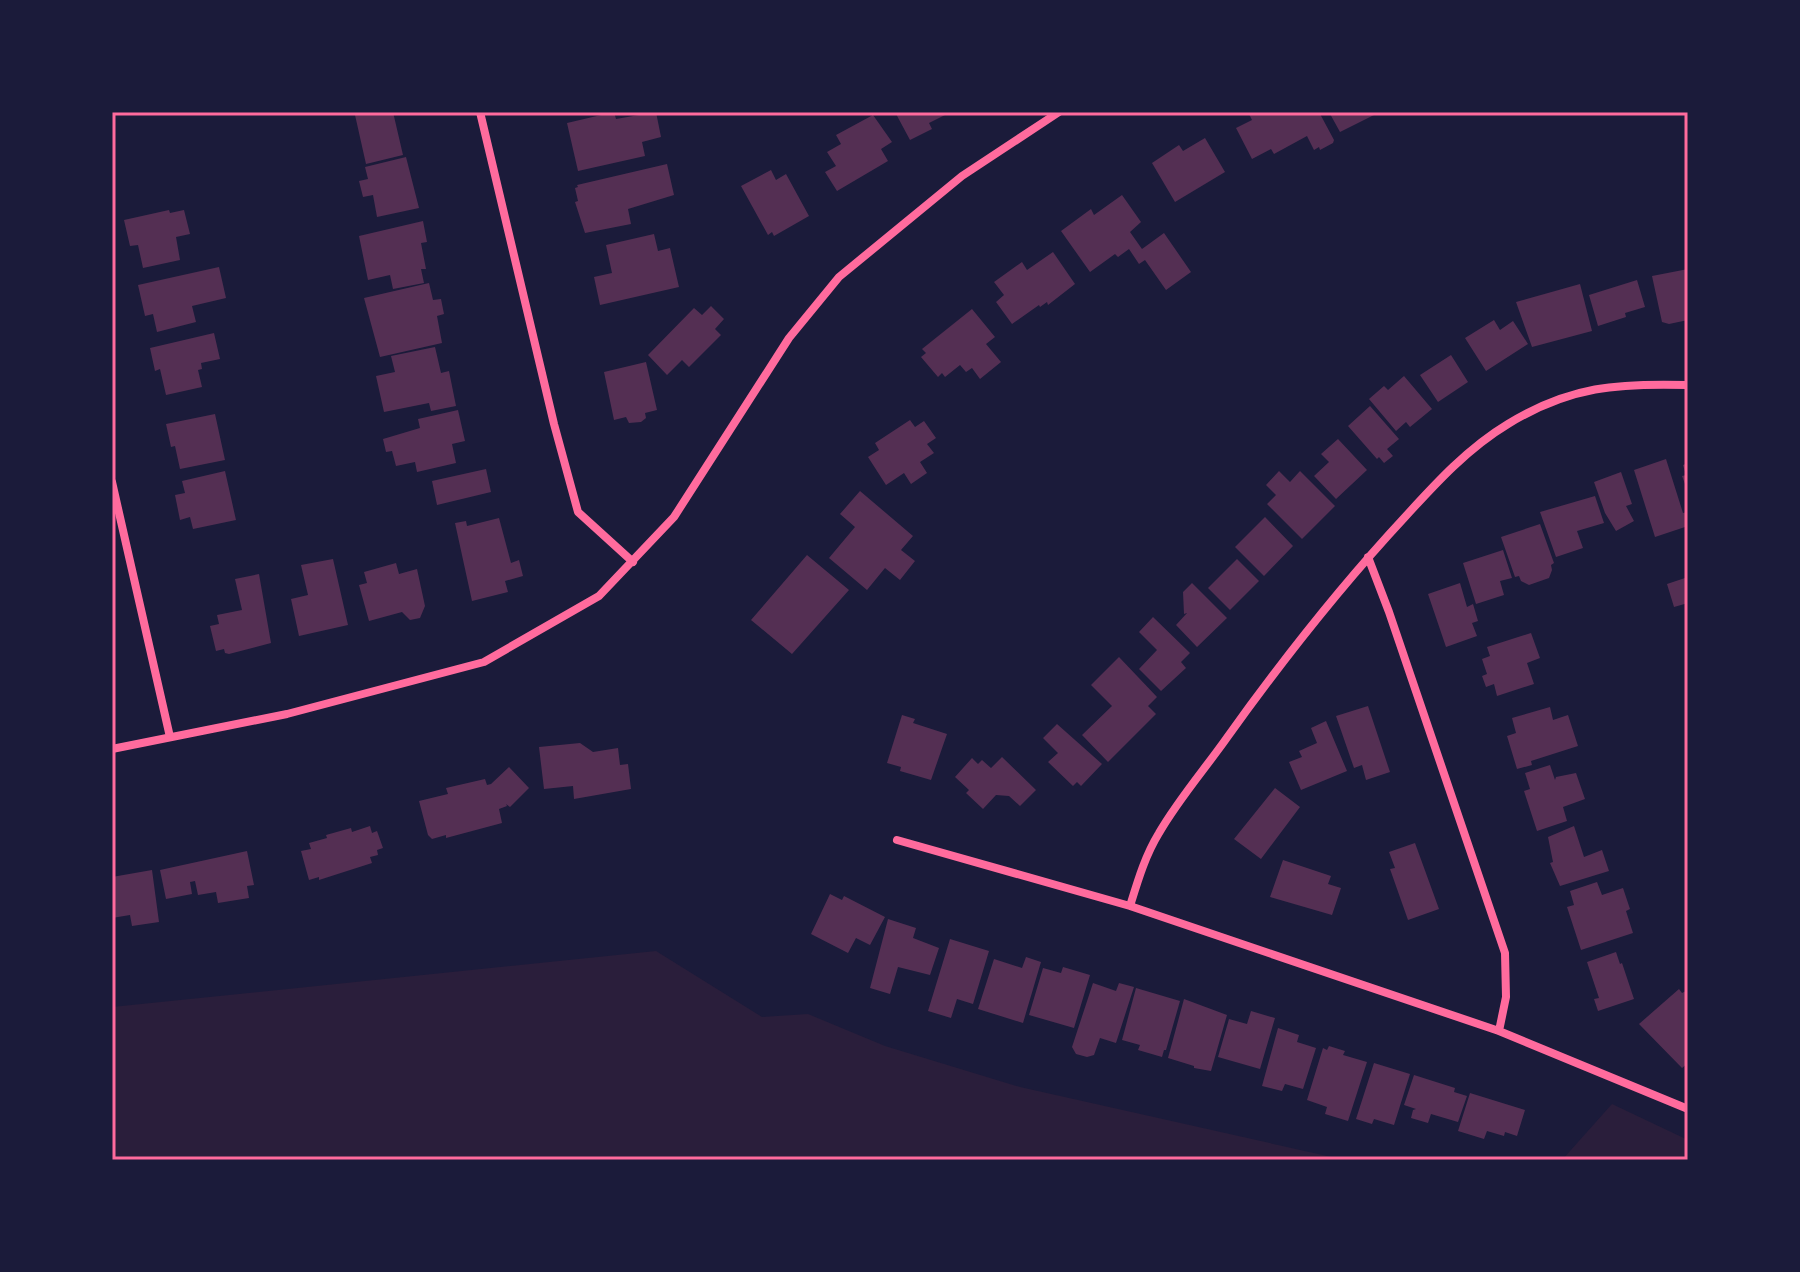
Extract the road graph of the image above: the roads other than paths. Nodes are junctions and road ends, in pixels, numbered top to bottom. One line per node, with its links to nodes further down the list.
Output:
1 (480, 112): 6 (street)
2 (1059, 112): 6 (street)
3 (1688, 385): 5 (street)
4 (112, 482): 7 (street)
5 (1368, 557): 10 (street); 11 (street)
6 (633, 562): 7 (street)
7 (170, 737): 8 (street)
8 (112, 749)
9 (897, 840): 10 (street)
10 (1130, 906): 11 (street)
11 (1499, 1031): 12 (street)
12 (1688, 1109)

